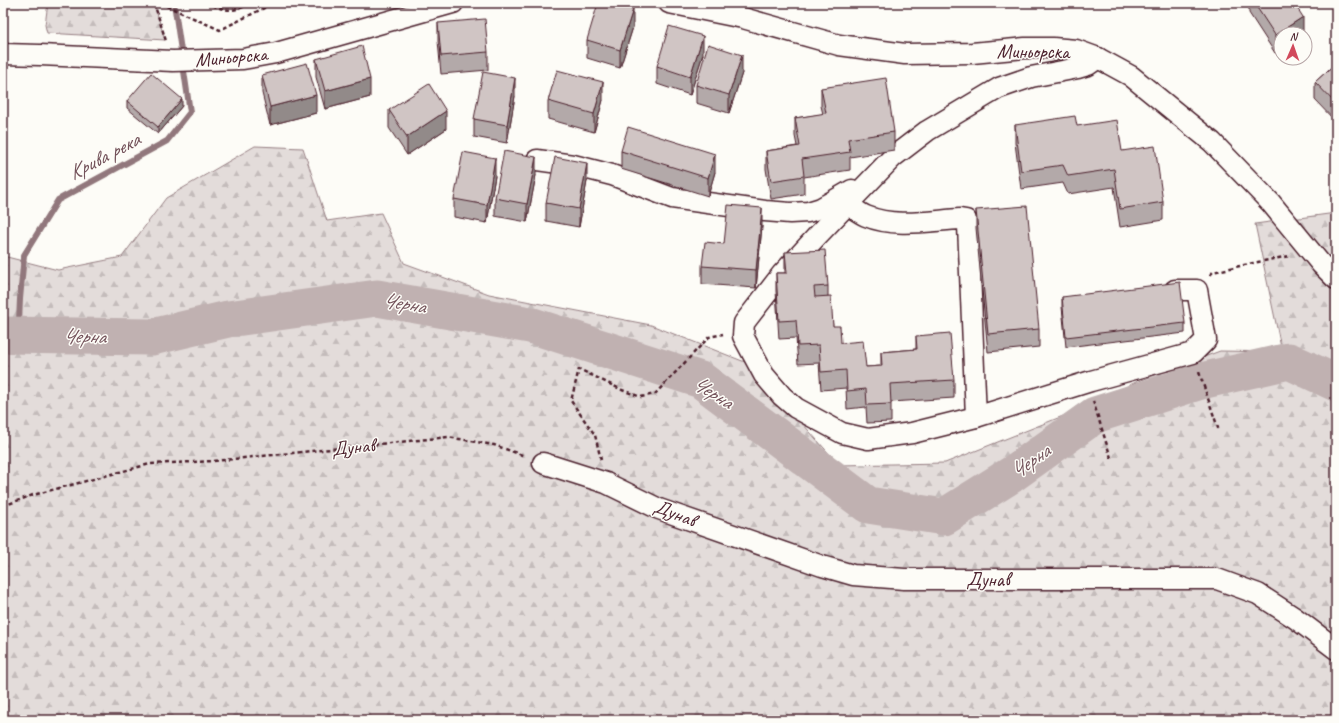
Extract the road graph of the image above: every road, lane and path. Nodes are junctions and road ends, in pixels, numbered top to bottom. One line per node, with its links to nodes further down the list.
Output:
1 (154, 3): 14 (path)
2 (160, 3): 10 (path)
3 (206, 3): 11 (path)
4 (227, 3): 11 (path)
5 (251, 3): 11 (path)
6 (267, 3): 10 (path)
7 (282, 3): 10 (path)
8 (453, 3): 14 (street, Миньорска)
9 (669, 3): 13 (street, Миньорска)
10 (272, 4)
11 (242, 8)
12 (3, 54): 14 (street, Миньорска)
13 (1098, 58): 16 (street); 18 (street, Миньорска)
14 (173, 61)
15 (537, 160): 16 (street)
16 (869, 182): 17 (street)
17 (847, 204): 25 (street); 25 (street)
18 (1320, 264): 19 (street, Миньорска); 21 (path)
19 (1336, 279)
20 (1175, 290): 21 (street)
21 (1197, 290): 23 (street)
22 (709, 337): 29 (path)
23 (1193, 353): 24 (street); 26 (path)
24 (1088, 383): 25 (street); 27 (path)
25 (976, 417)
26 (1219, 431)
27 (1112, 461)
28 (543, 463): 29 (street, Дунав); 30 (path, Дунав)
29 (606, 483): 31 (street, Дунав)
30 (3, 506)
31 (1336, 649)

